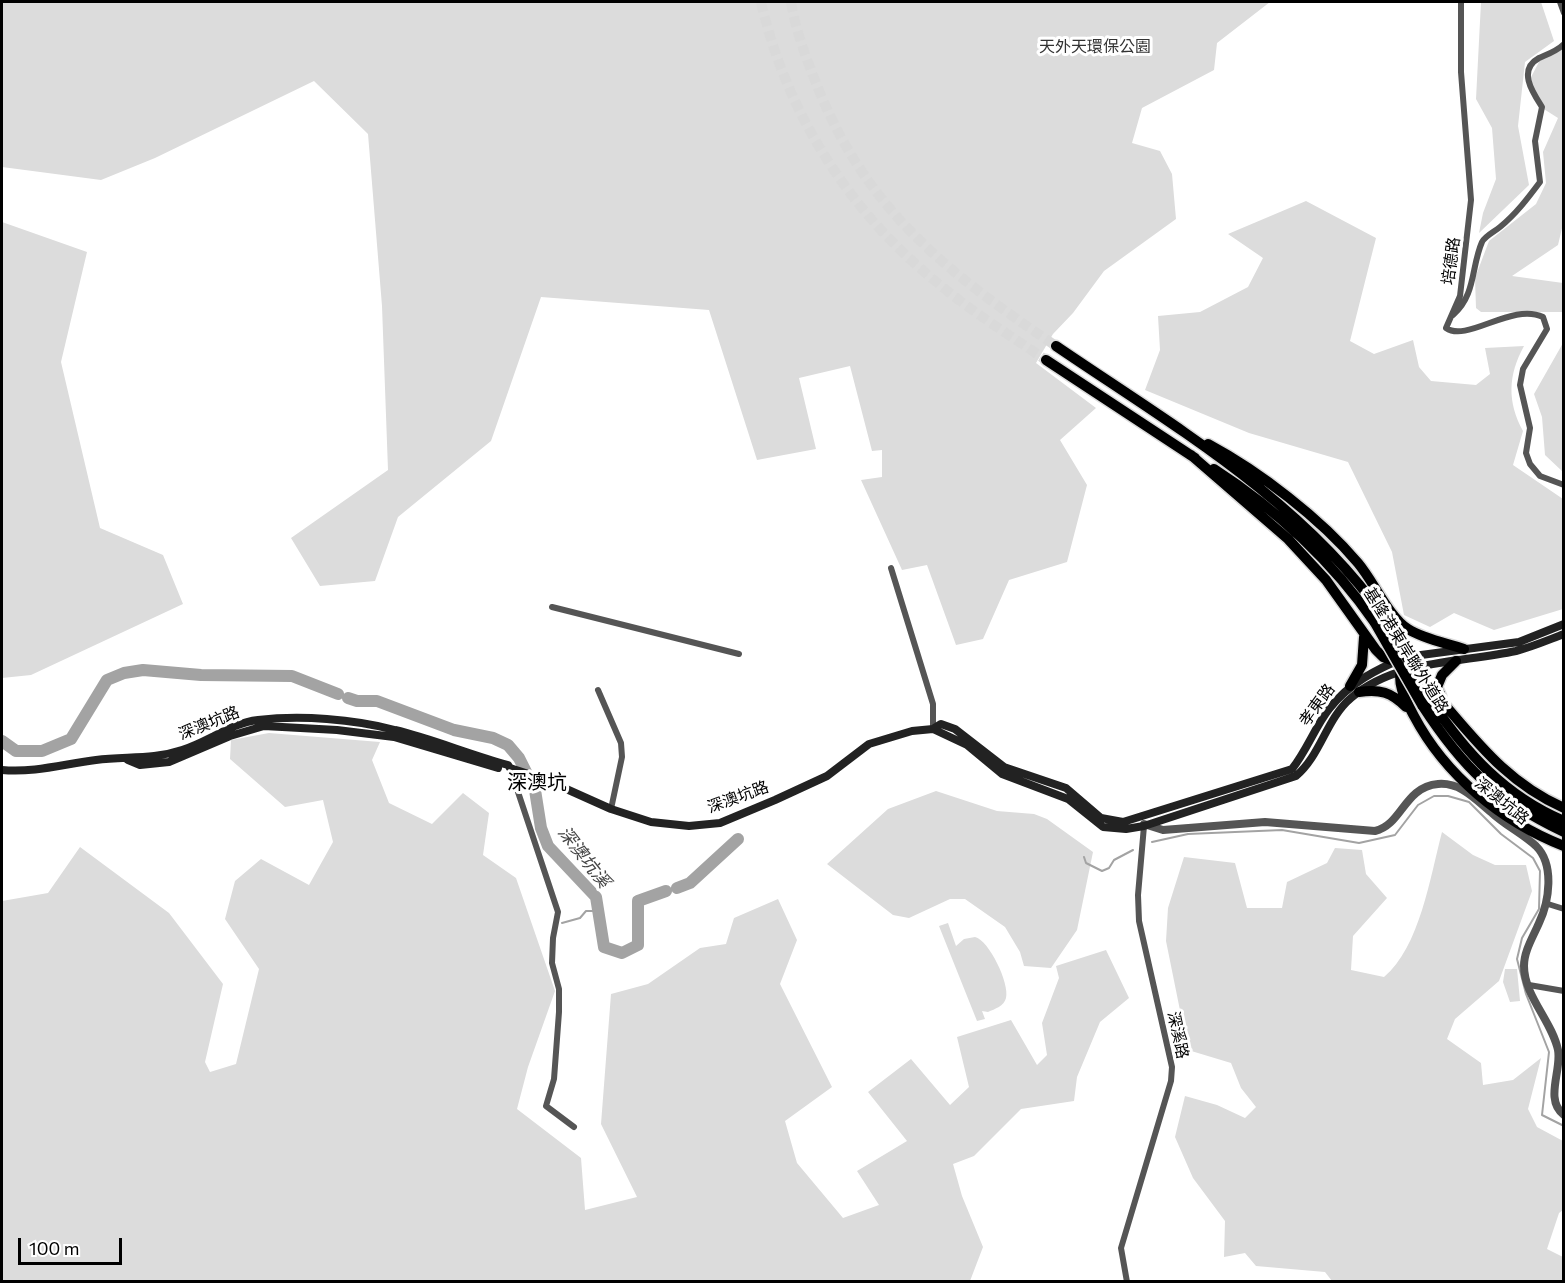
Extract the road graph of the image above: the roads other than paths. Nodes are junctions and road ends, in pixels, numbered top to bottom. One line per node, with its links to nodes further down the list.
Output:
1 (1461, 2): 5 (street, 培德路)
2 (1560, 2): 3 (street)
3 (1563, 13)
4 (1563, 44): 5 (street)
5 (1450, 317): 10 (street)
6 (1056, 346): 8 (highway, 基隆港東岸聯外道路)
7 (1046, 360): 9 (highway, 基隆港東岸聯外道路)
8 (1168, 423): 12 (highway); 14 (highway, 基隆港東岸聯外道路)
9 (1191, 455): 14 (highway, 基隆港東岸聯外道路); 17 (highway)
10 (1563, 485)
11 (891, 568): 25 (street)
12 (1385, 599): 18 (highway); 21 (highway)
13 (552, 607): 19 (street)
14 (1380, 620): 27 (highway, 基隆港東岸聯外道路, bridge)
15 (1563, 624): 18 (main road, 孝東路)
16 (1563, 634): 20 (main road, 孝東路)
17 (1364, 637): 21 (highway); 22 (highway)
18 (1464, 649): 21 (main road, 孝東路)
19 (739, 654)
20 (1456, 661): 21 (main road, 孝東路); 24 (highway)
21 (1403, 664): 22 (main road, 孝東路); 24 (highway); 26 (highway)
22 (1354, 689): 26 (highway); 33 (main road, 孝東路)
23 (598, 690): 31 (street)
24 (1453, 714): 30 (highway)
25 (933, 729): 31 (main road, 深澳坑路); 33 (main road, 深澳坑路)
26 (1421, 730): 35 (highway)
27 (1451, 739): 32 (highway, 基隆港東岸聯外道路); 34 (highway, 基隆港東岸聯外道路)
28 (513, 769): 29 (main road, 深澳坑路); 31 (main road, 深澳坑路); 41 (street)
29 (2, 770)
30 (1563, 807)
31 (611, 809)
32 (1563, 821)
33 (1143, 822): 36 (street, 深澳坑路); 42 (street, 深溪路)
34 (1563, 832)
35 (1563, 846)
36 (1548, 904): 37 (street); 38 (street, 深澳坑路)
37 (1563, 909)
38 (1529, 985): 39 (street); 40 (street, 深澳坑路)
39 (1563, 991)
40 (1563, 1115)
41 (574, 1127)
42 (1127, 1281)

